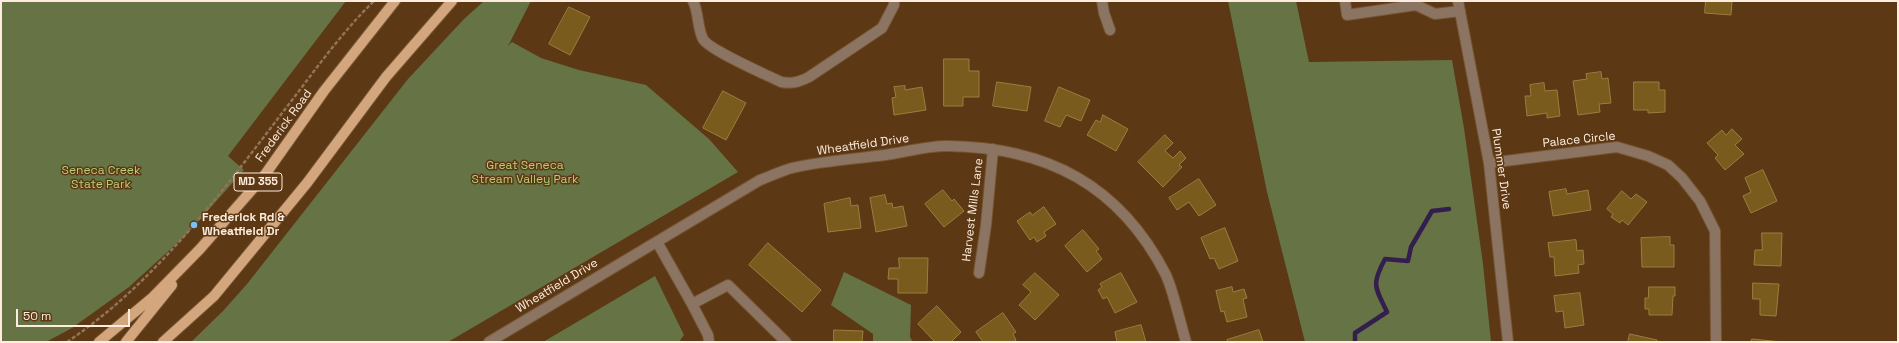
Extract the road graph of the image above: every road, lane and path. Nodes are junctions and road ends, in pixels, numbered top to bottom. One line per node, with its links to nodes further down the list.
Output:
1 (374, 1): 16 (path)
2 (395, 1): 13 (main road, Frederick Road / MD 355)
3 (452, 1): 19 (main road, MD 355)
4 (693, 1): 5 (street)
5 (894, 1)
6 (1102, 1): 9 (street)
7 (1345, 1): 8 (street)
8 (1459, 6): 11 (street, Plummer Drive)
9 (1110, 30)
10 (993, 149): 12 (street, Wheatfield Drive); 14 (street, Harvest Mills Lane); 23 (street, Wheatfield Drive)
11 (1489, 163): 24 (street, Plummer Drive); 25 (street, Palace Circle)
12 (657, 242): 15 (street); 20 (street, Wheatfield Drive)
13 (200, 249): 17 (main road, Frederick Road / MD 355); 18 (main road)
14 (979, 273)
15 (692, 304): 21 (street); 22 (street)
16 (67, 342)
17 (99, 342)
18 (126, 342)
19 (163, 342)
20 (489, 342)
21 (709, 342)
22 (786, 342)
23 (1186, 342)
24 (1508, 342)
25 (1716, 342)

